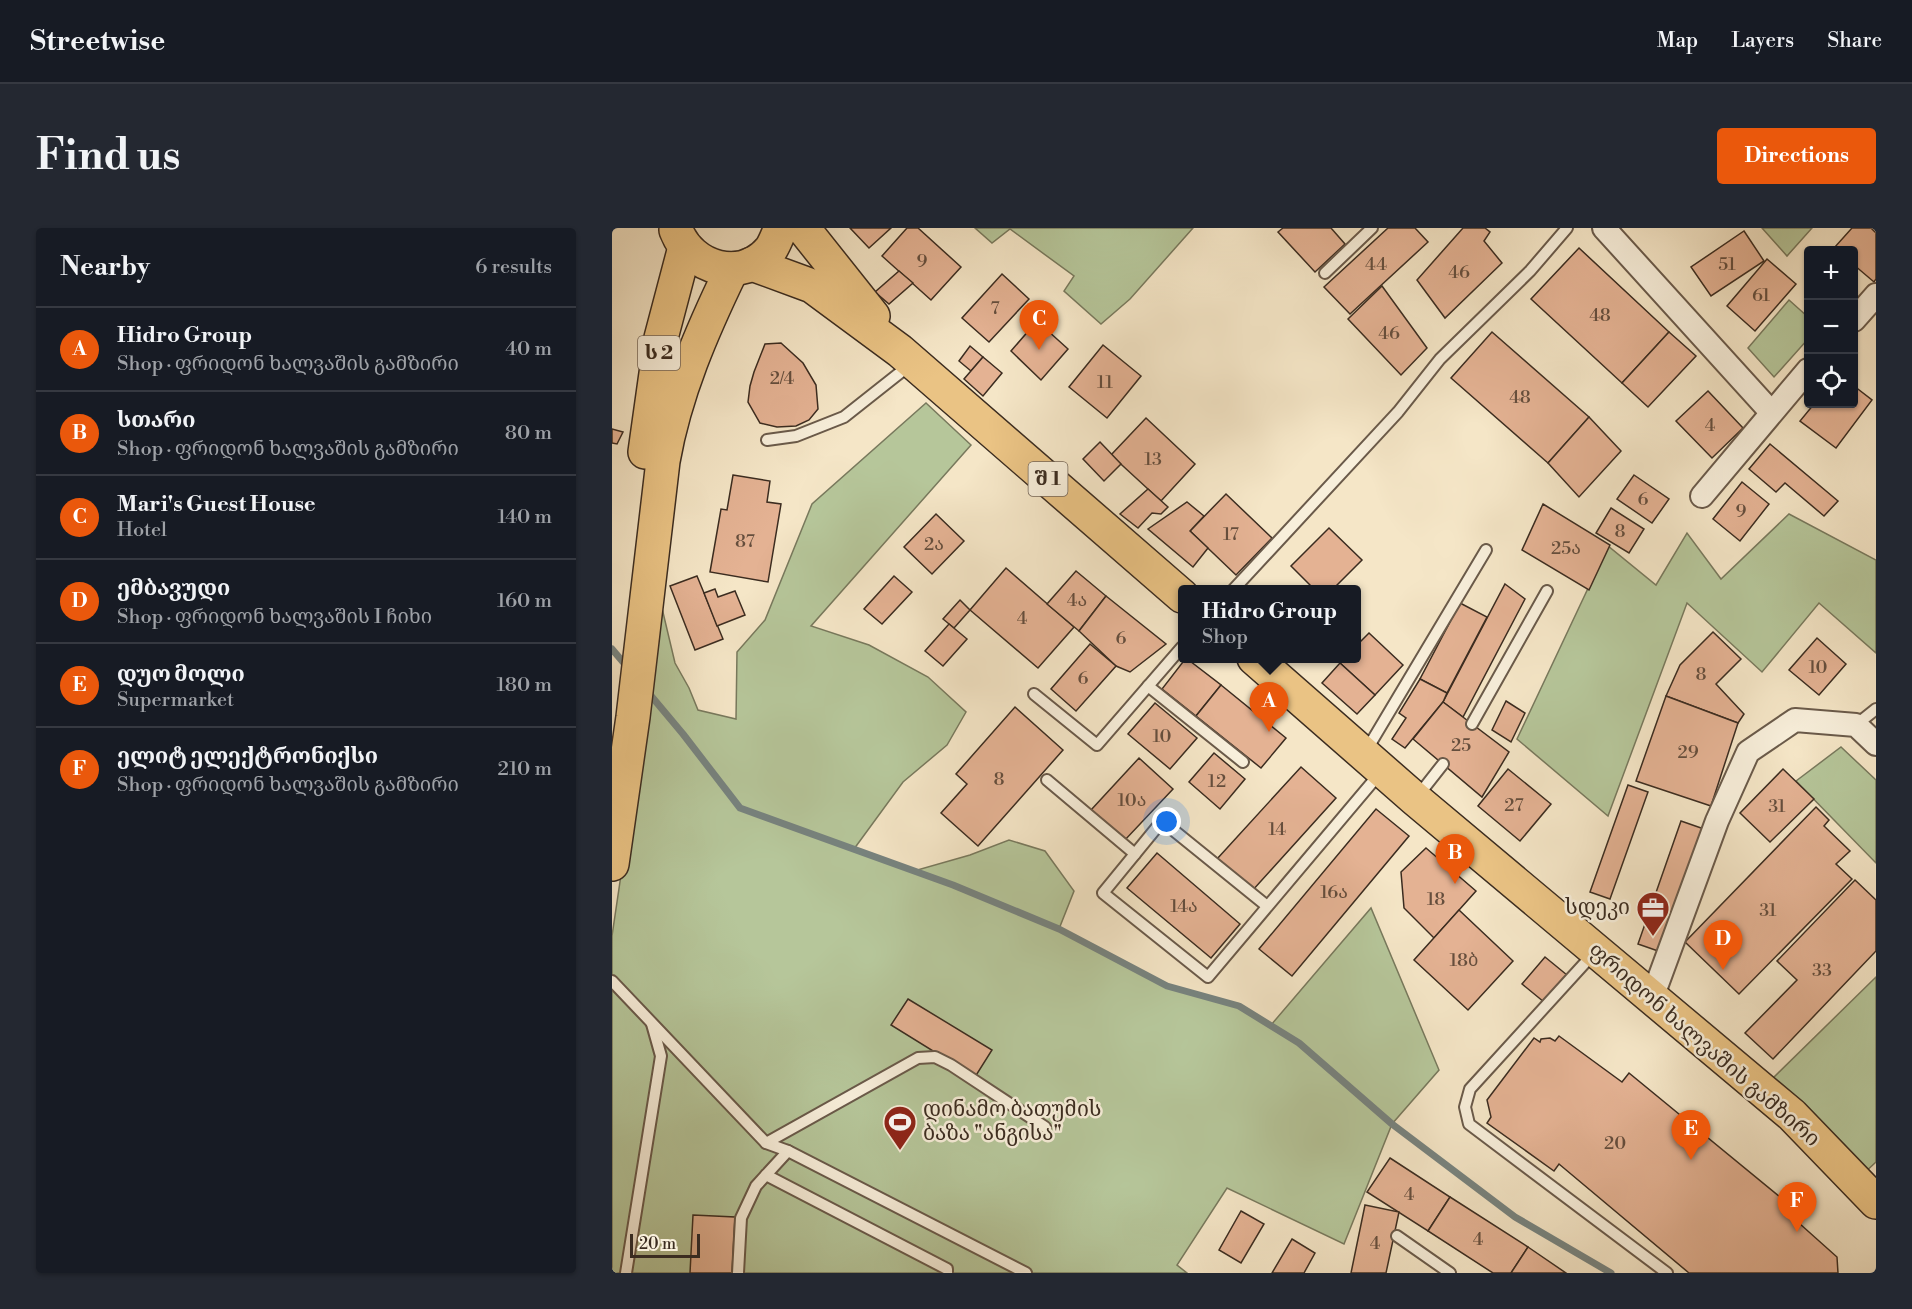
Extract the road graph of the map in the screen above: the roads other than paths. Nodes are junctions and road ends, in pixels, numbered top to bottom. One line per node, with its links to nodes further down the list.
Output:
1 (781, 228): 7 (highway)
2 (802, 228): 11 (highway, შ 1)
3 (1372, 228): 8 (lane)
4 (1567, 228): 17 (lane)
5 (1604, 228): 13 (street)
6 (680, 238): 7 (highway); 20 (highway, ს 2)
7 (742, 266): 11 (highway, შ 1); 20 (highway, ს 2)
8 (1324, 273)
9 (1876, 294): 10 (street)
10 (1858, 315)
11 (907, 356): 14 (lane); 19 (highway, შ 1)
12 (1804, 376): 13 (street)
13 (1771, 412): 15 (street)
14 (767, 440)
15 (1702, 496)
16 (1486, 549): 31 (lane)
17 (1238, 585)
18 (1547, 591): 27 (lane)
19 (1178, 593)
20 (632, 630): 26 (highway, ს 2)
21 (1178, 652): 23 (lane)
22 (1260, 663): 31 (highway, ფრიდონ ხალვაშის გამზირი)
23 (1148, 686): 24 (lane); 30 (lane)
24 (1034, 694)
25 (1876, 709): 28 (lane)
26 (619, 714): 36 (highway, ს 2)
27 (1472, 724)
28 (1856, 725): 29 (street); 40 (street)
29 (1876, 744)
30 (1243, 762)
31 (1373, 762): 34 (highway, ფრიდონ ხალვაშის გამზირი); 37 (lane)
32 (1443, 764): 34 (lane)
33 (1047, 780): 35 (lane)
34 (1415, 799): 38 (highway, ფრიდონ ხალვაშის გამზირი)
35 (1135, 855): 37 (lane); 37 (lane)
36 (612, 864)
37 (1267, 906)
38 (1596, 950): 40 (highway, ფრიდონ ხალვაშის გამზირი); 53 (lane)
39 (612, 981): 41 (lane)
40 (1652, 998): 46 (highway, ფრიდონ ხალვაშის გამზირი)
41 (652, 1024): 43 (lane); 48 (lane)
42 (1045, 1127): 43 (lane)
43 (766, 1143): 44 (lane)
44 (788, 1151): 45 (lane); 51 (lane)
45 (766, 1175): 49 (lane); 50 (lane)
46 (1876, 1202)
47 (1397, 1236): 52 (lane)
48 (626, 1273)
49 (738, 1273)
50 (947, 1273)
51 (1026, 1273)
52 (1450, 1273)
53 (1667, 1273)

